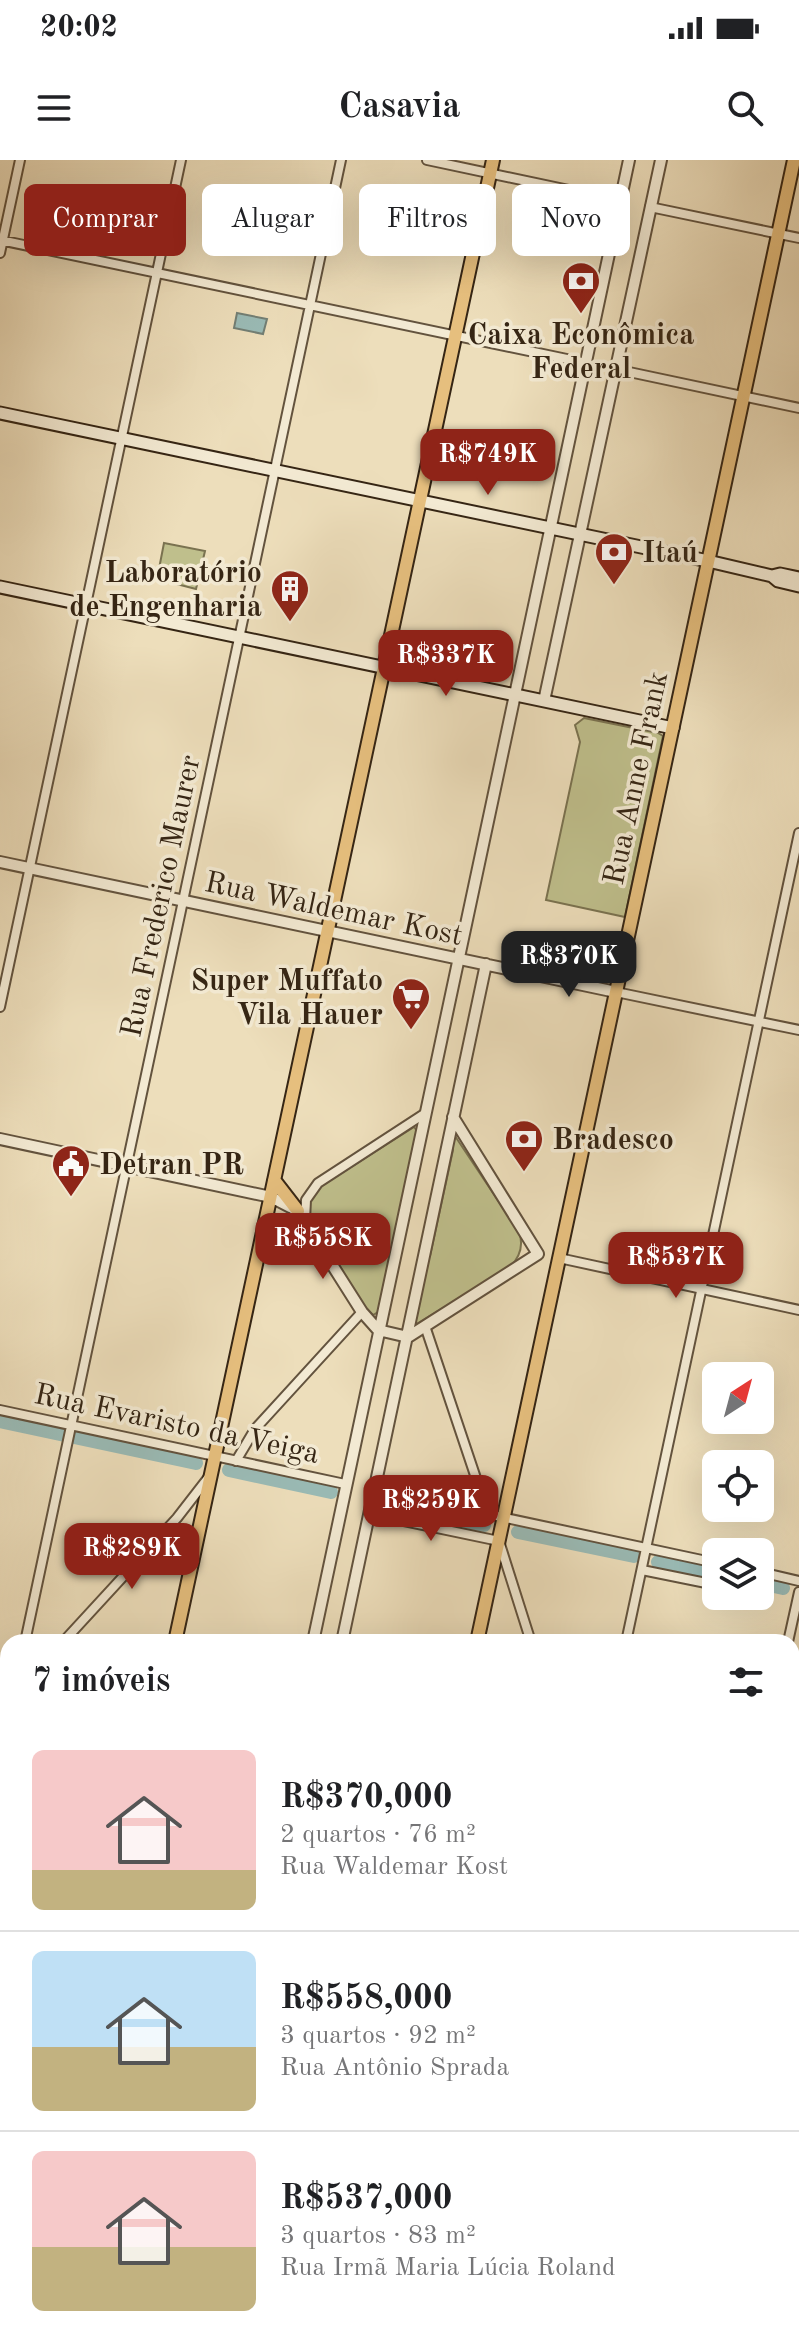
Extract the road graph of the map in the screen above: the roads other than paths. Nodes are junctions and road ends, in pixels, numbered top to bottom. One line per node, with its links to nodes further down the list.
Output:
1 (20, 160): 14 (street)
2 (181, 160): 17 (street)
3 (341, 160): 18 (street, Rua Frederico Maurer)
4 (427, 160): 8 (street)
5 (629, 160): 10 (street)
6 (661, 160): 11 (street)
7 (794, 160): 12 (main road, Rua Anne Frank)
8 (491, 167): 9 (street); 19 (main road)
9 (556, 184)
10 (624, 184)
11 (650, 207): 12 (street); 21 (street)
12 (778, 233): 13 (street); 22 (main road, Rua Anne Frank)
13 (799, 238)
14 (1, 240): 15 (street); 17 (street)
15 (0, 253)
16 (609, 256): 20 (street)
17 (157, 273): 18 (street); 25 (street)
18 (310, 305): 19 (street); 26 (street, Rua Frederico Maurer)
19 (455, 336): 20 (street); 27 (main road)
20 (586, 363): 28 (street)
21 (615, 369): 22 (street); 29 (street)
22 (743, 396): 23 (street); 30 (main road, Rua Anne Frank)
23 (799, 408)
24 (0, 413): 25 (main road)
25 (122, 438): 26 (main road); 35 (street)
26 (275, 470): 27 (main road); 36 (street, Rua Frederico Maurer)
27 (420, 501): 28 (main road); 37 (main road)
28 (550, 528): 29 (main road); 38 (street)
29 (579, 534): 30 (main road); 39 (street)
30 (708, 561): 31 (main road); 40 (main road, Rua Anne Frank)
31 (772, 576): 32 (main road); 33 (main road)
32 (799, 578)
33 (799, 586)
34 (0, 587): 35 (main road)
35 (86, 605): 36 (main road); 43 (street)
36 (240, 637): 37 (main road); 44 (street, Rua Frederico Maurer)
37 (384, 667): 38 (main road); 45 (main road)
38 (514, 694): 39 (main road); 46 (street)
39 (544, 701): 40 (main road)
40 (673, 728): 48 (main road, Rua Anne Frank)
41 (799, 833): 50 (street)
42 (0, 862): 43 (street, Rua Waldemar Kost)
43 (30, 868): 44 (street, Rua Waldemar Kost); 49 (street)
44 (184, 901): 45 (street, Rua Waldemar Kost); 55 (street, Rua Frederico Maurer)
45 (328, 931): 46 (street, Rua Waldemar Kost); 56 (main road)
46 (458, 958): 47 (street, Rua Waldemar Kost); 52 (street)
47 (486, 964): 48 (street, Rua Waldemar Kost); 53 (street)
48 (616, 992): 50 (street, Rua Waldemar Kost); 60 (main road, Rua Anne Frank)
49 (0, 1007)
50 (759, 1021): 51 (street, Rua Waldemar Kost); 61 (street)
51 (799, 1030)
52 (424, 1114): 58 (street); 65 (street)
53 (453, 1117): 59 (street); 66 (street)
54 (0, 1139): 55 (street)
55 (127, 1166): 57 (street); 68 (street, Rua Frederico Maurer)
56 (274, 1180): 57 (main road); 58 (main road)
57 (271, 1197): 58 (street); 69 (main road)
58 (302, 1217): 63 (street)
59 (538, 1254): 60 (street); 64 (street)
60 (559, 1258): 61 (street); 77 (main road, Rua Anne Frank)
61 (702, 1289): 62 (street); 80 (street)
62 (799, 1310)
63 (362, 1312): 65 (street); 70 (street)
64 (425, 1326): 66 (street); 75 (street)
65 (378, 1330): 66 (street); 72 (street)
66 (408, 1337): 73 (street)
67 (0, 1410): 68 (street, Rua Evaristo da Veiga)
68 (71, 1428): 69 (street, Rua Evaristo da Veiga); 87 (street, Rua Frederico Maurer)
69 (215, 1456): 70 (street, Rua Evaristo da Veiga); 71 (main road)
70 (236, 1461): 72 (street, Rua Evaristo da Veiga)
71 (211, 1474): 76 (street); 78 (main road)
72 (345, 1484): 90 (street)
73 (375, 1490): 74 (street); 75 (street)
74 (370, 1514): 79 (street); 91 (street)
75 (488, 1514): 77 (street)
76 (177, 1518): 78 (street); 88 (street)
77 (504, 1518): 79 (main road, Rua Anne Frank); 80 (street)
78 (201, 1523): 89 (main road)
79 (499, 1541): 92 (main road, Rua Anne Frank); 93 (street)
80 (646, 1548): 81 (street); 82 (street)
81 (702, 1560)
82 (642, 1570): 85 (street); 94 (street)
83 (774, 1575): 84 (street)
84 (799, 1581)
85 (702, 1582)
86 (799, 1592): 95 (street)
87 (27, 1634)
88 (70, 1634)
89 (177, 1634)
90 (315, 1634)
91 (344, 1634)
92 (479, 1634)
93 (528, 1634)
94 (628, 1634)
95 (790, 1634)

